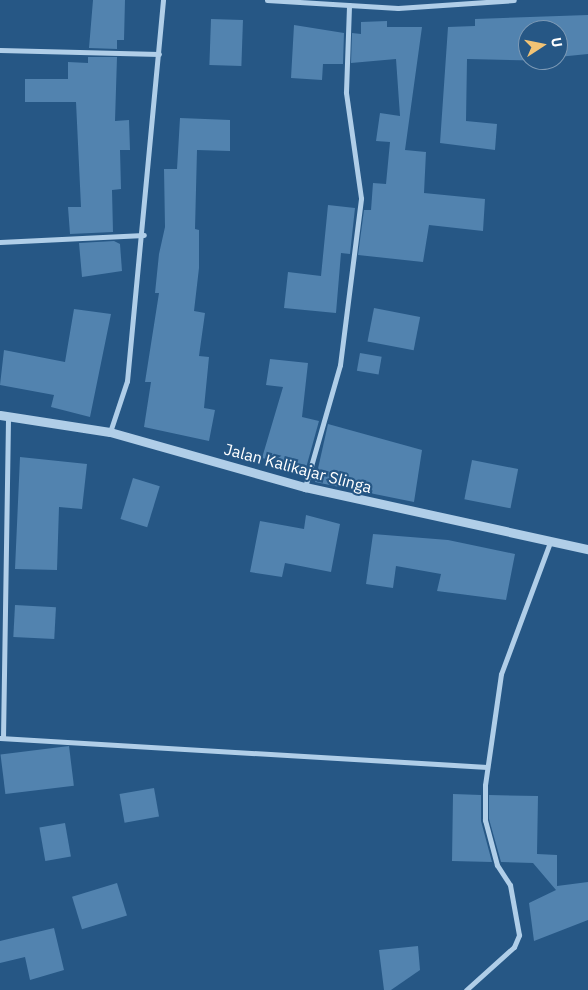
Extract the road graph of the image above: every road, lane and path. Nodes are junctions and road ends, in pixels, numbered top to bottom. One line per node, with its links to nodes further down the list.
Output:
1 (163, 0): 6 (street)
2 (267, 0): 4 (street)
3 (514, 0): 4 (street)
4 (349, 5): 11 (street)
5 (0, 50): 6 (street)
6 (159, 54): 7 (street)
7 (144, 235): 8 (street); 10 (street)
8 (0, 242)
9 (4, 416): 10 (street, Jalan Kalikajar Slinga); 14 (street)
10 (110, 432): 11 (street, Jalan Kalikajar Slinga)
11 (305, 488): 12 (street, Jalan Kalikajar Slinga)
12 (550, 542): 13 (street, Jalan Kalikajar Slinga); 15 (street)
13 (588, 549)
14 (1, 738): 15 (street)
15 (487, 767): 16 (street)
16 (466, 990)

